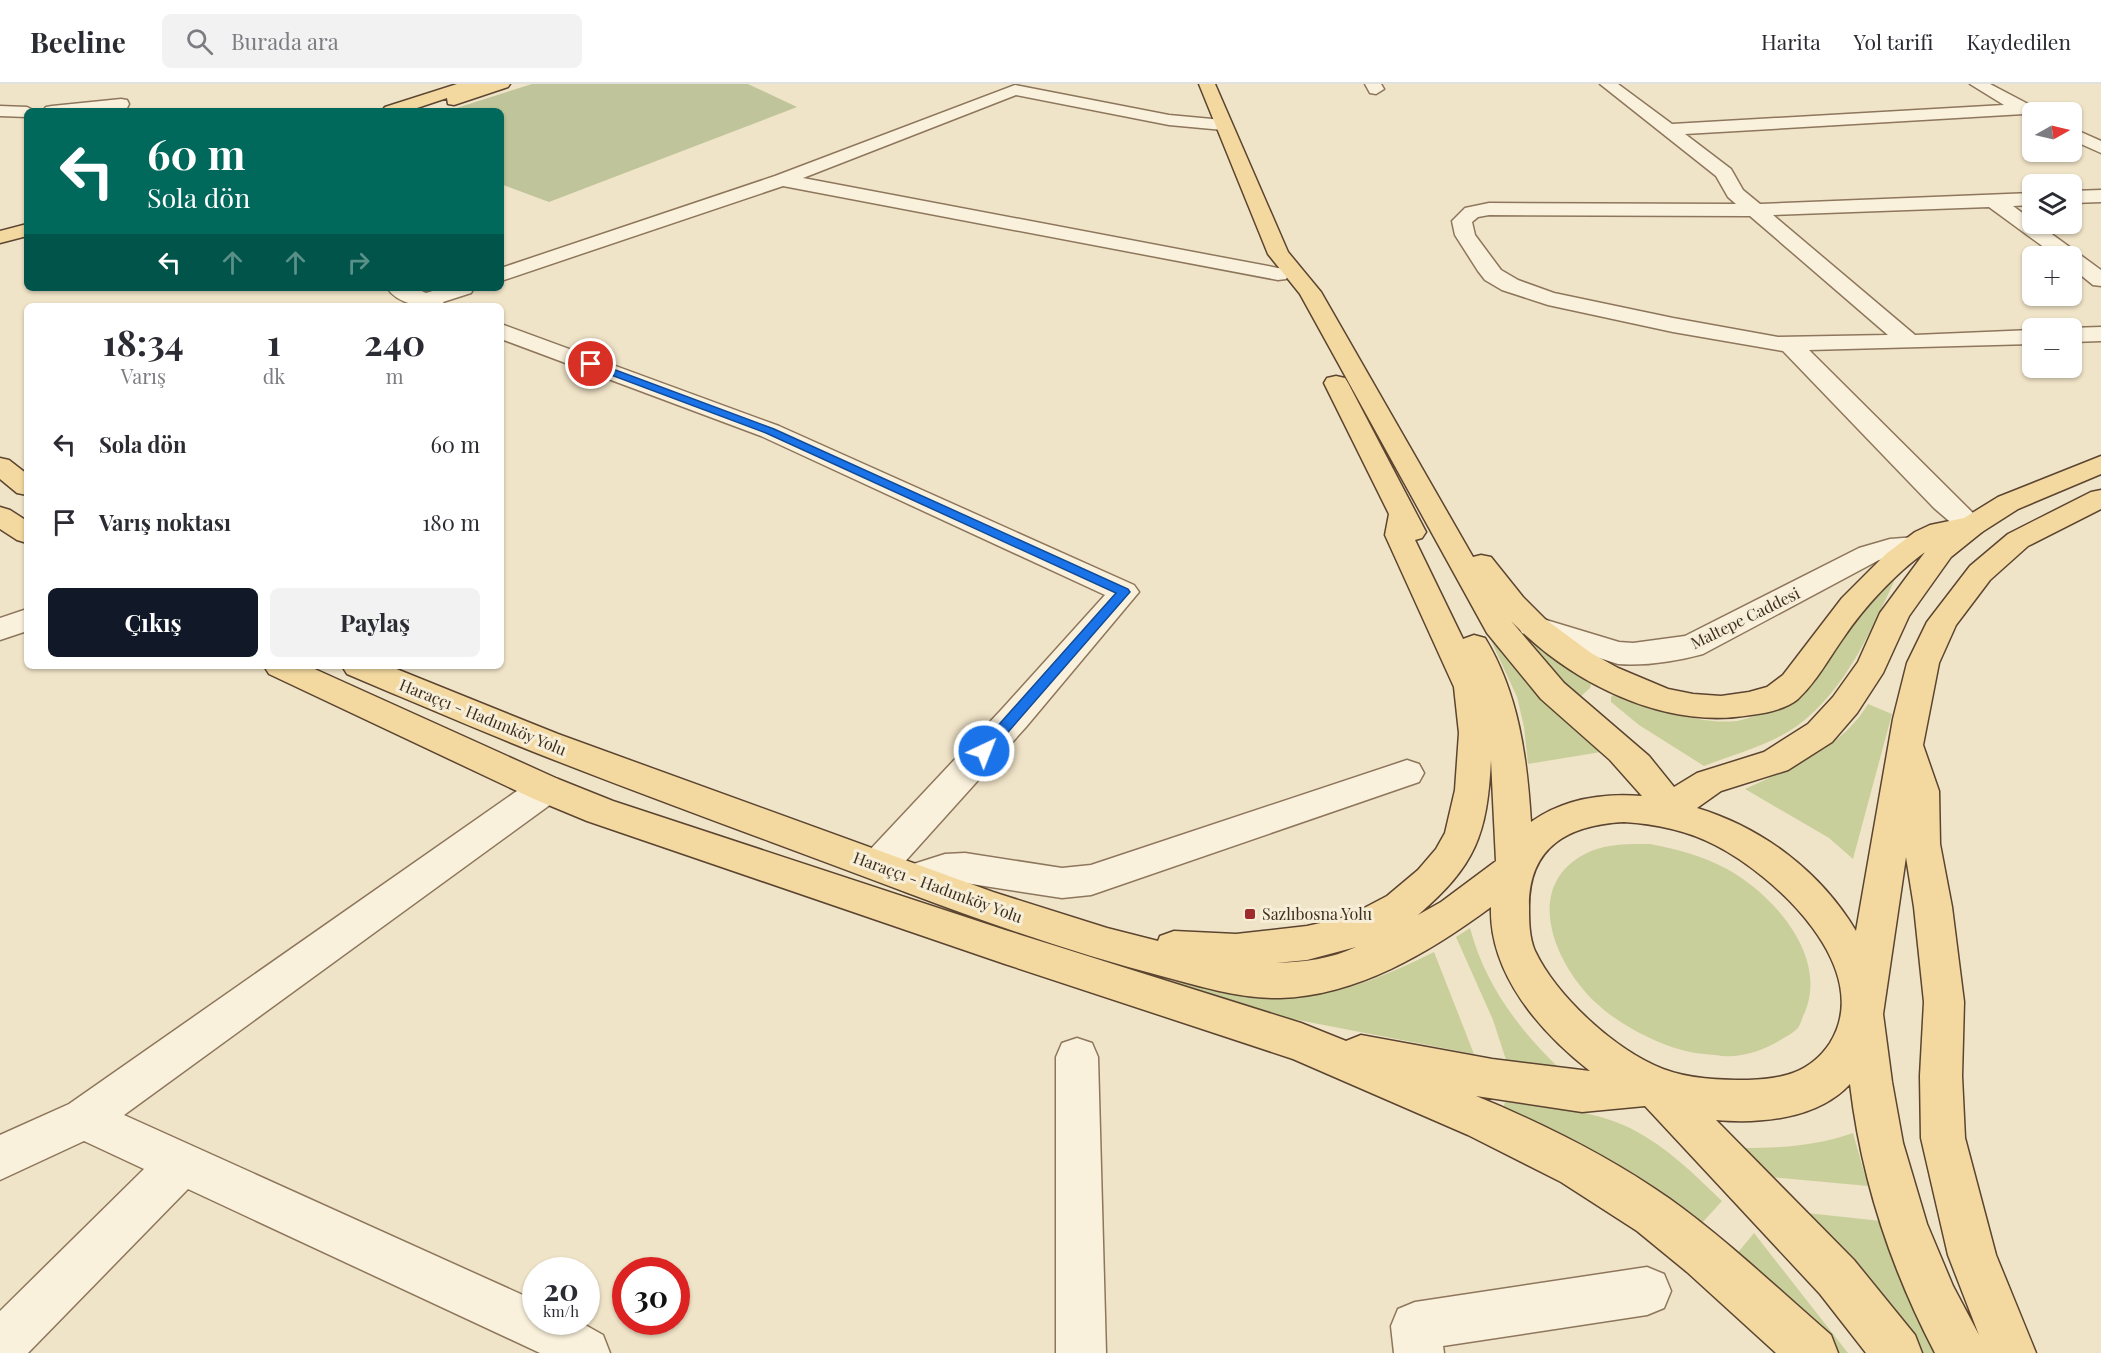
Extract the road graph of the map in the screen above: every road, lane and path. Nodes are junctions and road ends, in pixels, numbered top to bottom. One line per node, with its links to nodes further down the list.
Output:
1 (474, 84): 10 (main road)
2 (502, 84): 11 (main road)
3 (1207, 84): 15 (main road)
4 (1608, 84): 16 (street)
5 (1978, 84): 8 (street)
6 (1015, 87): 15 (street); 19 (street)
7 (121, 104): 9 (street)
8 (2022, 107)
9 (82, 108)
10 (400, 108)
11 (430, 108)
12 (0, 111): 14 (street)
13 (2022, 111): 16 (street)
14 (24, 112)
15 (1223, 125): 30 (main road)
16 (1668, 130): 24 (street)
17 (2082, 138): 18 (street)
18 (2101, 148)
19 (782, 180): 30 (street); 32 (street)
20 (2101, 196): 21 (street)
21 (2082, 197)
22 (2022, 200): 23 (street)
23 (1994, 201): 24 (street); 29 (street)
24 (1756, 210): 42 (street); 43 (street)
25 (24, 221): 26 (main road)
26 (0, 226)
27 (24, 231): 28 (main road)
28 (0, 237)
29 (2055, 246)
30 (1278, 264): 48 (main road)
31 (2082, 266): 33 (street)
32 (504, 274)
33 (2101, 280)
34 (404, 291): 36 (street)
35 (456, 291): 37 (street)
36 (426, 303)
37 (430, 303)
38 (504, 332): 62 (street)
39 (2101, 334): 40 (street)
40 (2082, 335)
41 (2022, 337): 42 (street)
42 (1910, 342): 43 (street)
43 (1789, 344): 50 (street)
44 (2101, 464): 50 (main road)
45 (0, 466): 46 (main road)
46 (24, 485)
47 (2101, 498): 58 (main road)
48 (1414, 504): 54 (main road); 61 (main road); 63 (main road); 65 (main road)
49 (0, 516): 51 (main road)
50 (1972, 526): 52 (main road); 61 (main road)
51 (24, 532)
52 (1916, 546): 54 (street, Maltepe Caddesi); 54 (main road)
53 (24, 620): 55 (street)
54 (1533, 626)
55 (0, 630)
56 (286, 669): 60 (main road, Haraççı - Hadımköy Yolu)
57 (365, 669): 62 (main road, Haraççı - Hadımköy Yolu)
58 (1906, 742): 66 (main road); 81 (main road)
59 (1407, 772): 64 (street)
60 (546, 789): 67 (main road, Haraççı - Hadımköy Yolu); 70 (street)
61 (1670, 812): 63 (main road); 66 (main road)
62 (879, 865): 64 (main road, Haraççı - Hadımköy Yolu)
63 (1515, 868): 65 (main road, Haraççı - Hadımköy Yolu); 69 (main road)
64 (914, 879): 65 (main road, Haraççı - Hadımköy Yolu)
65 (1107, 945)
66 (1862, 1016): 69 (main road); 80 (main road)
67 (1301, 1042): 69 (main road); 78 (main road)
68 (1077, 1057): 76 (street)
69 (1653, 1085): 79 (main road)
70 (84, 1119): 71 (street); 72 (street)
71 (0, 1158)
72 (182, 1163): 74 (street); 75 (street)
73 (1647, 1290): 77 (street)
74 (0, 1346)
75 (564, 1348)
76 (1081, 1353)
77 (1419, 1353)
78 (1813, 1353)
79 (1897, 1353)
80 (1962, 1353)
81 (2011, 1353)

